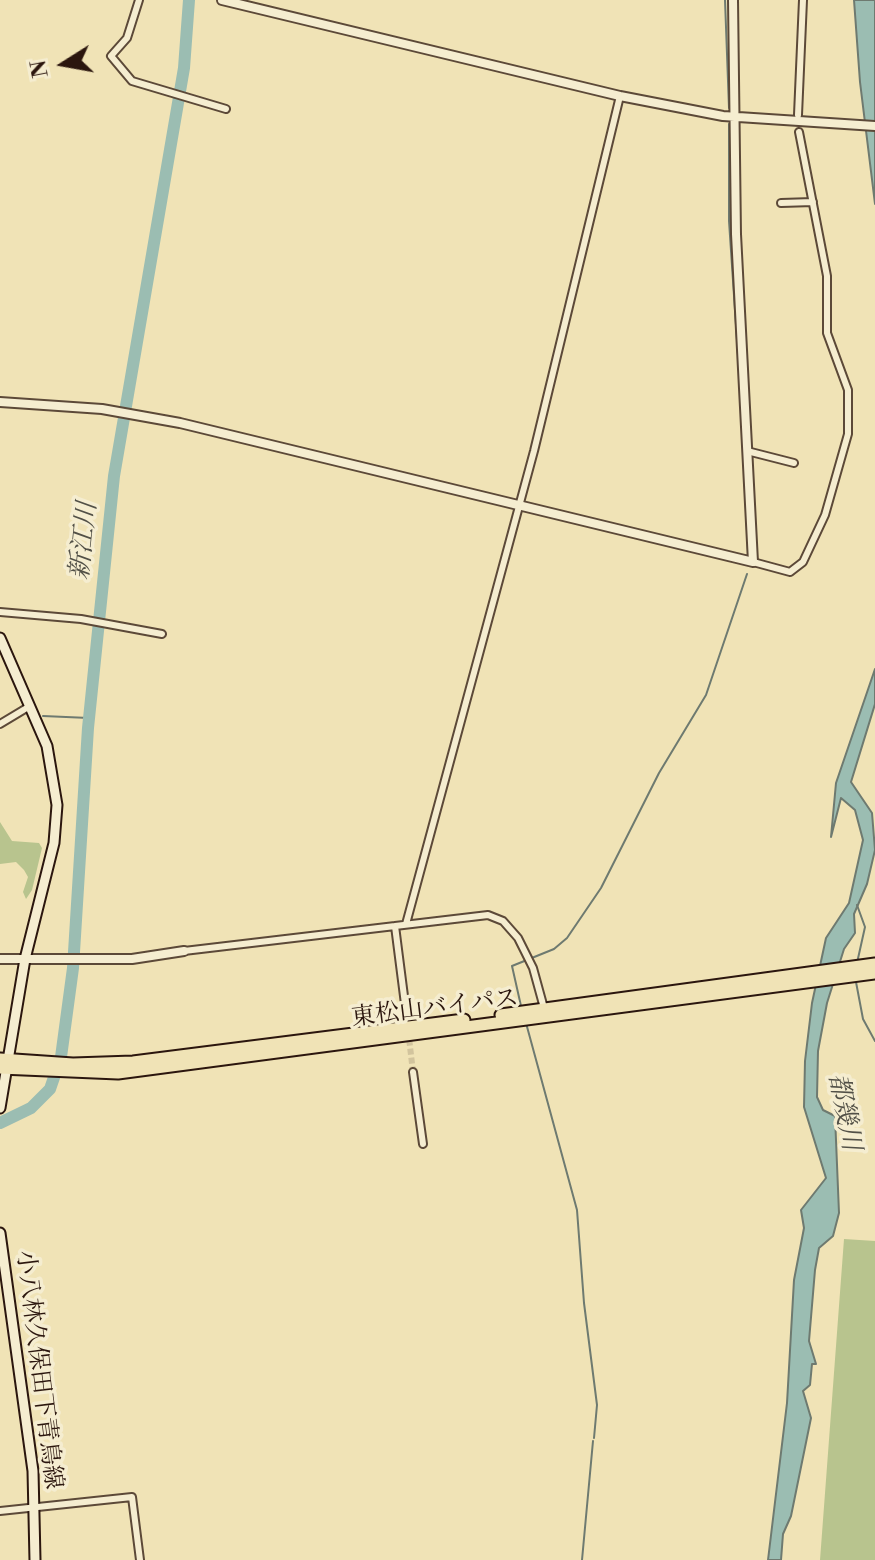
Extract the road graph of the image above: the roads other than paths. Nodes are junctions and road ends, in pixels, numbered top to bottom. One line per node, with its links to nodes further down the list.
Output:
1 (139, 0): 6 (street)
2 (222, 0): 5 (street)
3 (733, 0): 8 (street)
4 (803, 0): 7 (street)
5 (620, 96): 8 (street); 16 (street)
6 (226, 109)
7 (798, 115)
8 (734, 118): 9 (street); 14 (street)
9 (875, 126)
10 (799, 132): 11 (street)
11 (813, 202): 12 (street); 17 (street)
12 (781, 203)
13 (0, 402): 16 (street)
14 (747, 451): 15 (street); 17 (street)
15 (794, 463)
16 (518, 505): 17 (street); 23 (street)
17 (753, 562)
18 (0, 612): 19 (street)
19 (162, 634)
20 (0, 638): 21 (main road)
21 (30, 706): 22 (street); 27 (main road)
22 (0, 724)
23 (406, 924): 24 (street); 32 (street)
24 (395, 926): 25 (street); 31 (street)
25 (184, 951): 27 (street)
26 (0, 959): 27 (street)
27 (25, 959): 33 (main road)
28 (875, 964): 30 (highway, 東松山バイパス)
29 (875, 973): 30 (highway, 東松山バイパス)
30 (724, 989): 32 (highway, 東松山バイパス); 34 (highway, 東松山バイパス)
31 (405, 1004)
32 (544, 1008): 34 (highway, 東松山バイパス)
33 (4, 1064): 34 (highway, 東松山バイパス); 36 (main road)
34 (71, 1068)
35 (413, 1072): 37 (street)
36 (0, 1108)
37 (423, 1144)
38 (0, 1233): 39 (main road, 小八林久保田下青鳥線)
39 (36, 1510): 40 (street); 41 (main road, 小八林久保田下青鳥線); 42 (street)
40 (0, 1511)
41 (35, 1560)
42 (140, 1560)

